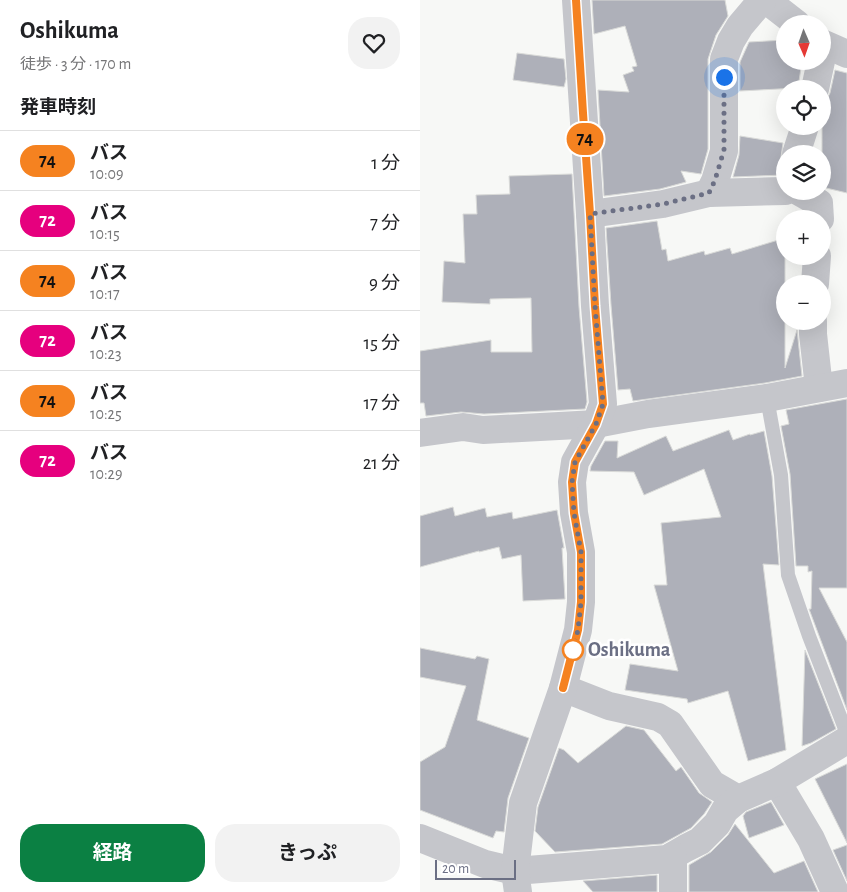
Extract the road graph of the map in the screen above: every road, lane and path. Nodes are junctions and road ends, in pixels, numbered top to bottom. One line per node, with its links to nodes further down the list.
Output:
1 (576, 0): 8 (street)
2 (769, 1): 3 (street); 5 (street)
3 (786, 15)
4 (776, 191): 5 (street)
5 (709, 193): 8 (street)
6 (814, 200): 7 (street)
7 (819, 210)
8 (590, 214): 13 (street)
9 (813, 330): 11 (street)
10 (847, 383): 11 (street)
11 (819, 388): 12 (street)
12 (767, 398): 13 (street); 16 (lane)
13 (596, 424): 14 (street); 15 (street)
14 (420, 433)
15 (563, 688): 19 (street); 22 (street)
16 (847, 734)
17 (847, 740): 18 (street)
18 (777, 782): 19 (street); 24 (street)
19 (738, 799): 21 (street)
20 (420, 838): 22 (street)
21 (673, 856): 22 (street); 23 (street)
22 (517, 881)
23 (673, 892)
24 (835, 892)

